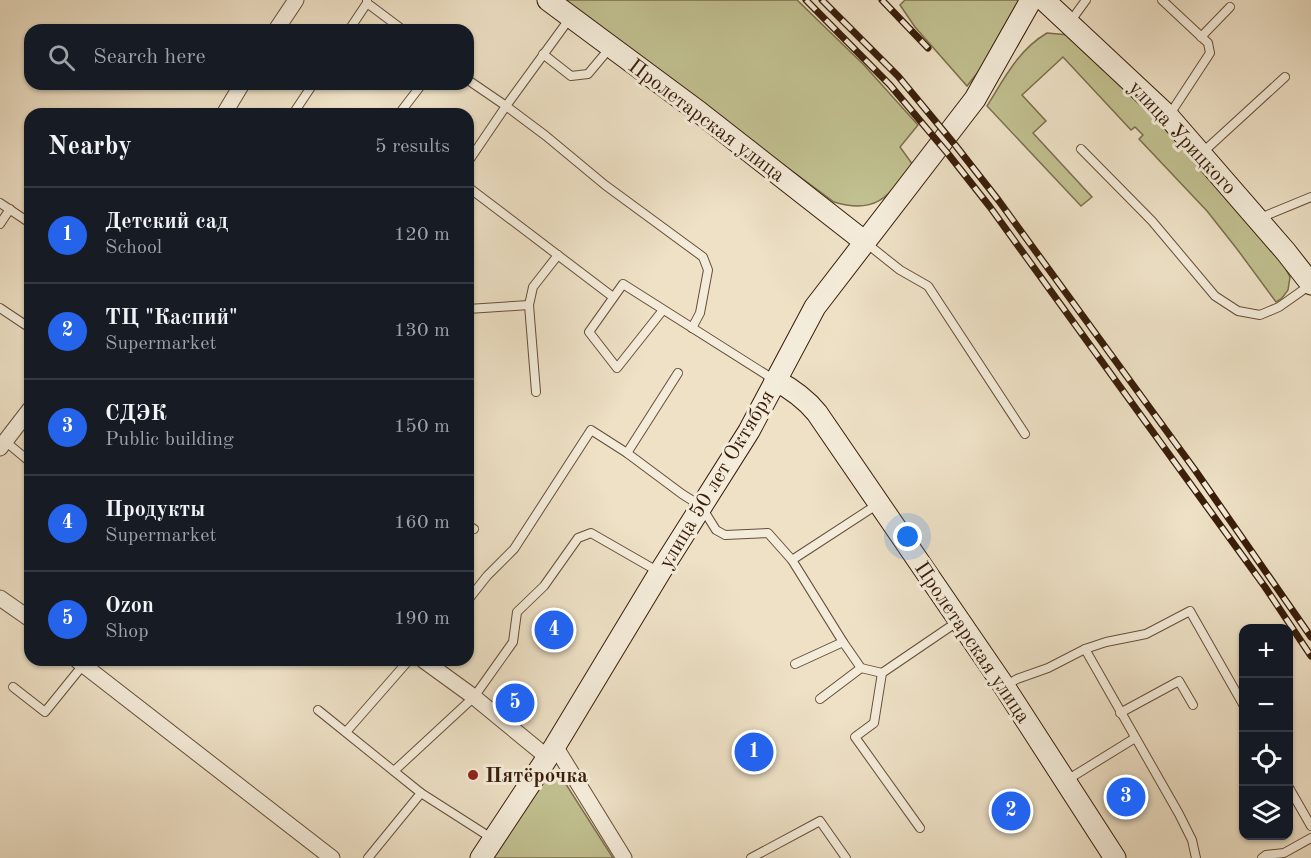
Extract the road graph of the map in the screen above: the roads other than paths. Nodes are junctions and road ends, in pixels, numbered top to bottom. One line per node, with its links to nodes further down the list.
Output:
1 (296, 0): 11 (street)
2 (548, 0): 9 (street, Пролетарская улица)
3 (1031, 0): 37 (street, улица 50 лет Октября)
4 (1044, 0): 10 (street, улица Урицкого)
5 (1086, 0): 10 (lane)
6 (1162, 0): 14 (lane)
7 (367, 2): 12 (lane); 13 (lane)
8 (1230, 7): 14 (lane)
9 (571, 17): 15 (street, Пролетарская улица); 16 (lane)
10 (1070, 23): 26 (street, улица Урицкого)
11 (281, 24)
12 (353, 24)
13 (395, 24)
14 (1201, 37): 26 (lane)
15 (611, 47): 16 (lane); 37 (street, Пролетарская улица)
16 (543, 54): 22 (lane)
17 (1285, 77): 29 (lane)
18 (474, 84): 22 (lane)
19 (238, 90): 23 (street)
20 (309, 90): 24 (lane)
21 (418, 90): 25 (lane)
22 (506, 106): 28 (lane); 46 (lane)
23 (228, 108)
24 (297, 108)
25 (404, 108)
26 (1168, 116): 29 (street, улица Урицкого)
27 (1082, 149): 39 (lane)
28 (474, 153)
29 (1202, 153): 35 (street, улица Урицкого)
30 (474, 192): 38 (lane)
31 (1311, 197): 35 (lane)
32 (0, 203): 33 (lane)
33 (10, 209): 34 (lane); 36 (lane)
34 (24, 219)
35 (1258, 219): 39 (street, улица Урицкого)
36 (0, 224)
37 (865, 242): 48 (street, улица 50 лет Октября); 51 (lane)
38 (558, 255): 40 (lane); 41 (lane)
39 (1311, 284)
40 (613, 297): 44 (lane); 44 (lane)
41 (529, 305): 43 (lane); 49 (lane)
42 (0, 308): 45 (lane)
43 (474, 309)
44 (663, 310): 46 (lane)
45 (24, 324)
46 (692, 328): 48 (lane)
47 (678, 373): 53 (lane)
48 (775, 380): 55 (street, Пролетарская улица); 56 (street, улица 50 лет Октября)
49 (536, 392)
50 (24, 417): 52 (street)
51 (1025, 434)
52 (3, 445): 54 (lane)
53 (627, 453): 56 (lane); 59 (lane)
54 (24, 458)
55 (879, 503): 57 (lane); 62 (street, Пролетарская улица)
56 (701, 506): 57 (lane); 58 (street, улица 50 лет Октября)
57 (792, 560): 63 (lane)
58 (660, 572): 74 (lane); 82 (street, улица 50 лет Октября)
59 (474, 592)
60 (0, 598): 61 (street)
61 (24, 615)
62 (959, 621): 71 (lane); 72 (street, Пролетарская улица)
63 (843, 642): 65 (lane); 70 (lane)
64 (1085, 649): 72 (lane); 75 (lane); 79 (lane)
65 (795, 664)
66 (77, 666): 73 (lane)
67 (85, 666): 92 (street)
68 (404, 666): 80 (lane)
69 (442, 666): 74 (street)
70 (861, 668): 71 (lane); 76 (lane)
71 (882, 673): 88 (lane)
72 (1004, 686): 84 (street, Пролетарская улица)
73 (13, 687)
74 (474, 697): 82 (street); 83 (lane)
75 (1239, 697)
76 (820, 699)
77 (1192, 705): 79 (lane)
78 (318, 710): 80 (lane)
79 (1120, 713): 81 (lane)
80 (345, 732): 83 (lane)
81 (1135, 738): 84 (lane); 99 (lane)
82 (551, 752): 90 (street, улица 50 лет Октября); 95 (street)
83 (394, 771): 85 (lane)
84 (1065, 782): 98 (street, Пролетарская улица)
85 (421, 793): 90 (lane); 93 (lane)
86 (1293, 794): 87 (lane)
87 (1311, 825)
88 (920, 828)
89 (1311, 838): 91 (lane)
90 (494, 839): 94 (street, улица 50 лет Октября)
91 (1286, 855): 100 (lane)
92 (332, 858)
93 (368, 858)
94 (482, 858)
95 (624, 858)
96 (751, 858): 97 (lane)
97 (846, 858)
98 (1115, 858)
99 (1196, 858)
100 (1262, 858)

